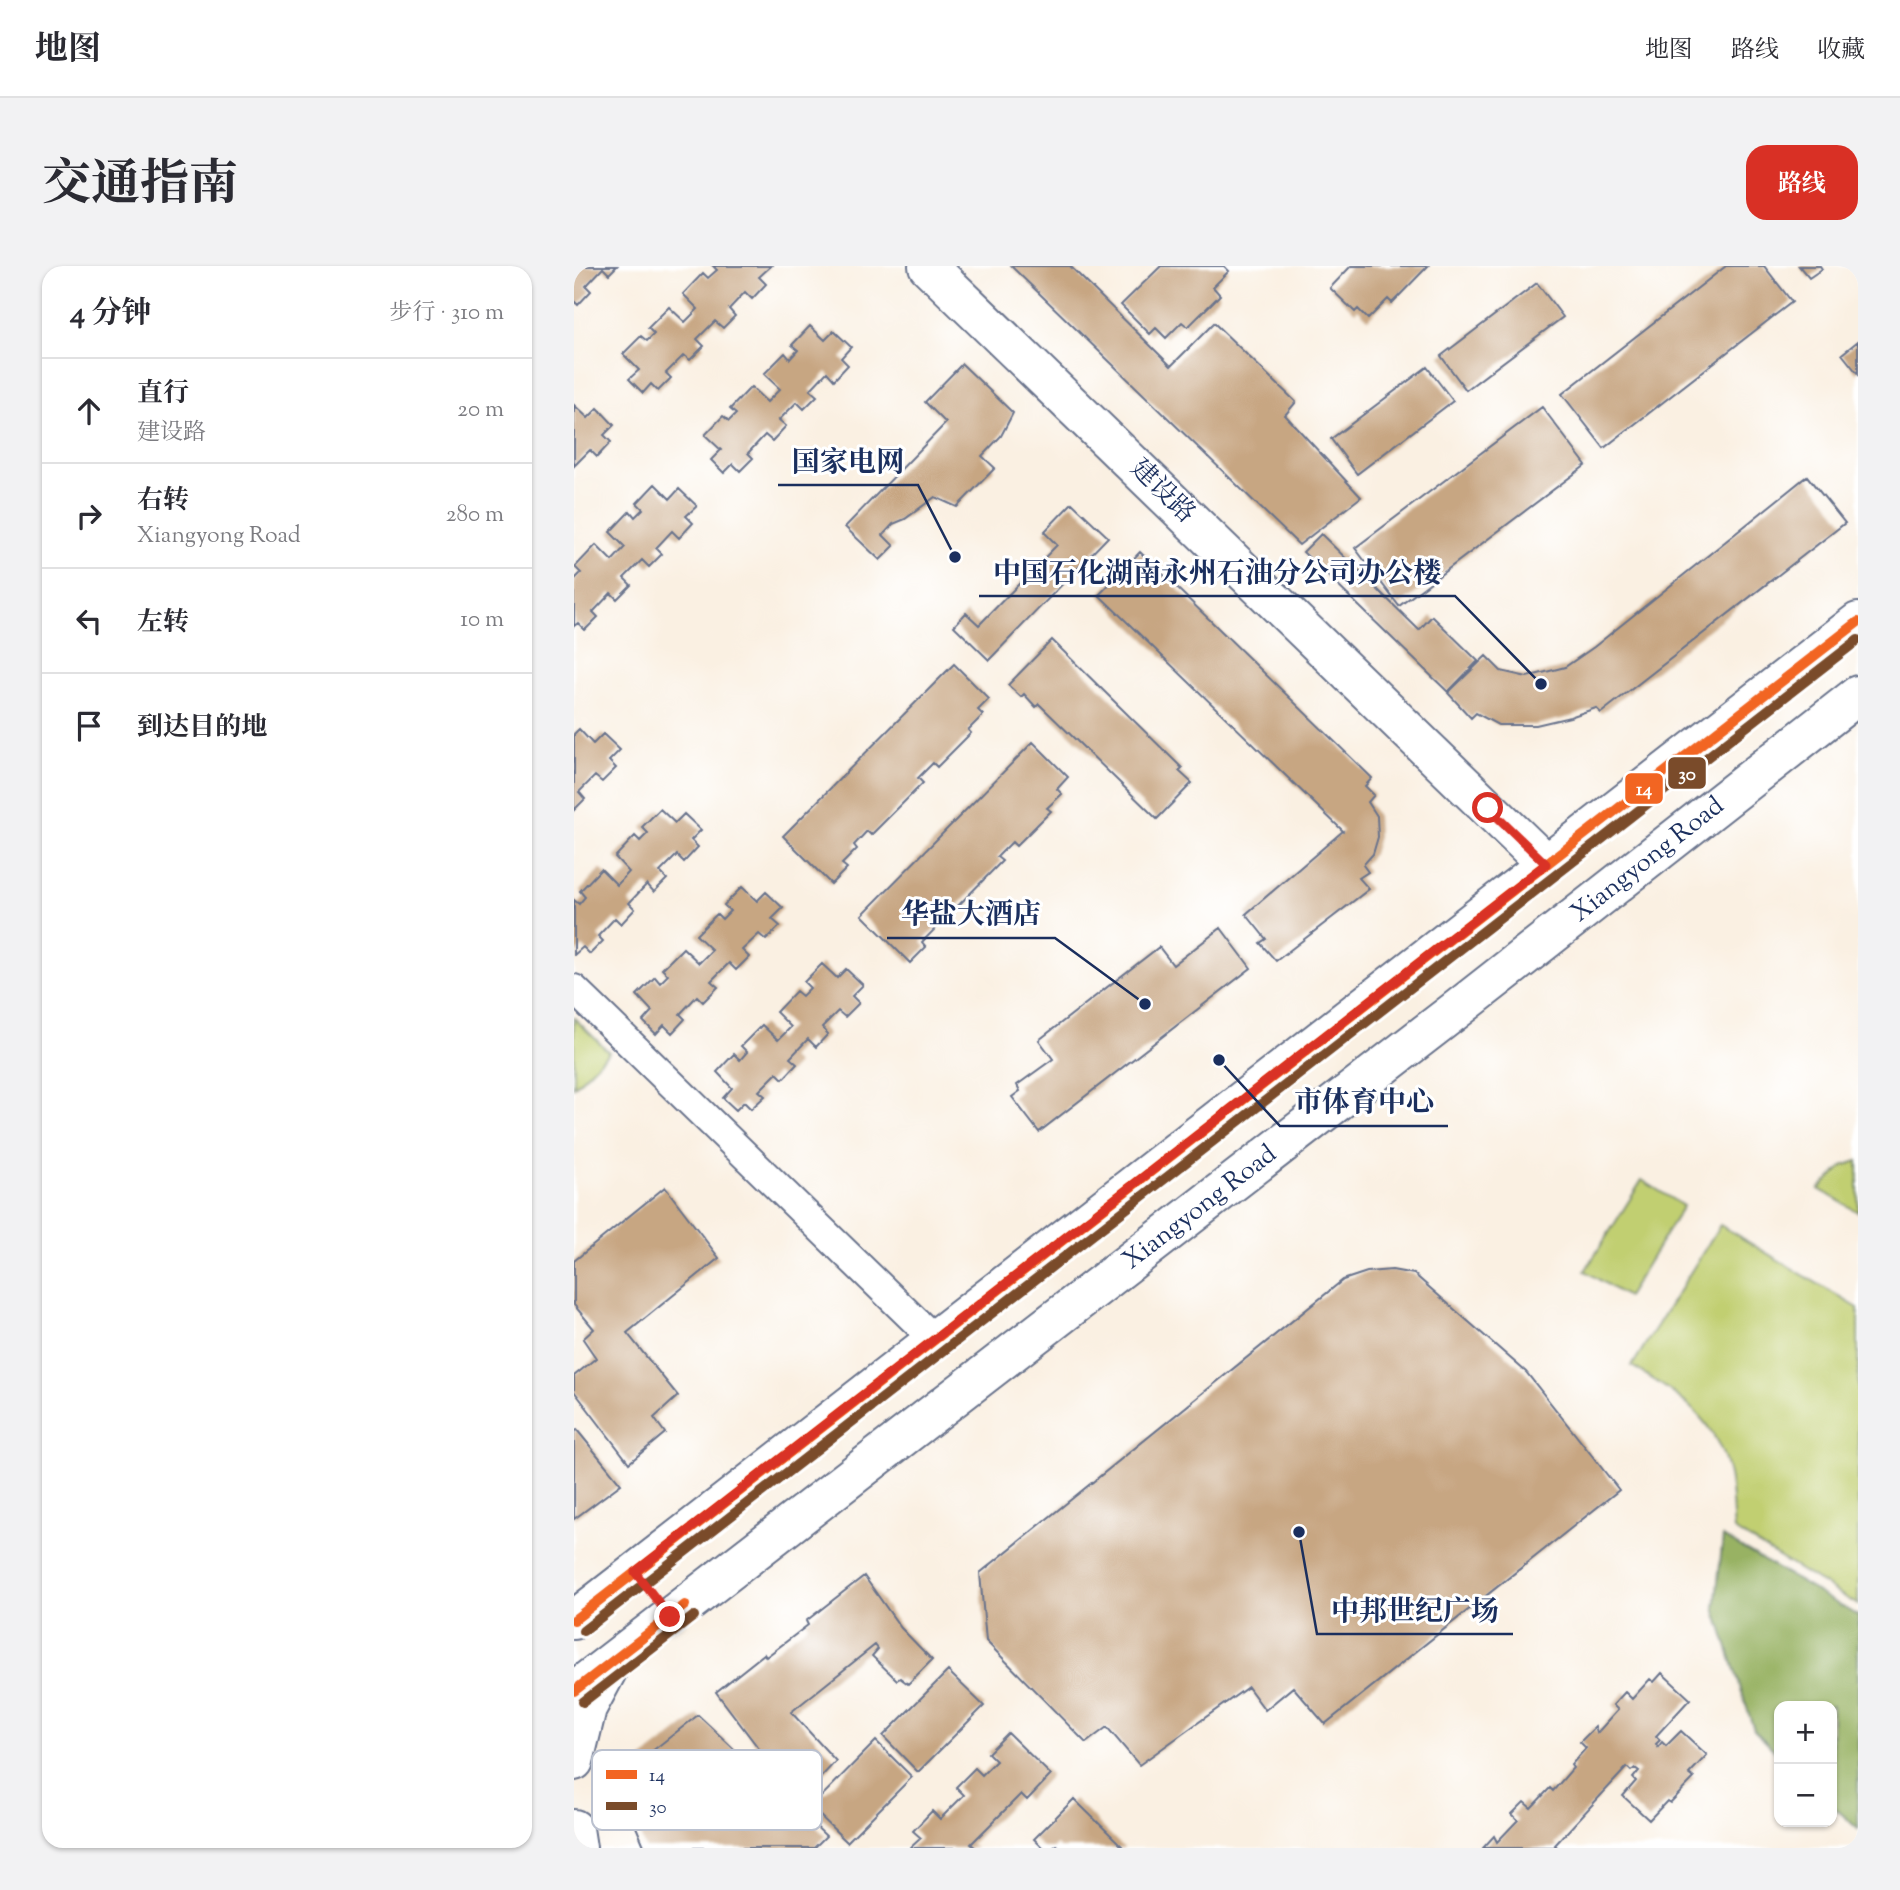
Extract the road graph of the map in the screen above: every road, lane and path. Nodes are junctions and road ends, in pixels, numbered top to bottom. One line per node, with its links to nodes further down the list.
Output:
1 (929, 266): 4 (main road, 建设路)
2 (1858, 622): 4 (main road)
3 (1858, 695): 8 (main road, Xiangyong Road)
4 (1546, 864): 6 (main road)
5 (574, 989): 6 (street)
6 (934, 1339): 7 (main road)
7 (635, 1572): 8 (main road); 9 (main road)
8 (670, 1617): 10 (main road, Xiangyong Road)
9 (576, 1618)
10 (612, 1662): 11 (main road, Xiangyong Road); 12 (main road)
11 (574, 1691)
12 (574, 1761)
13 (574, 1829): 14 (main road)
14 (577, 1848)

